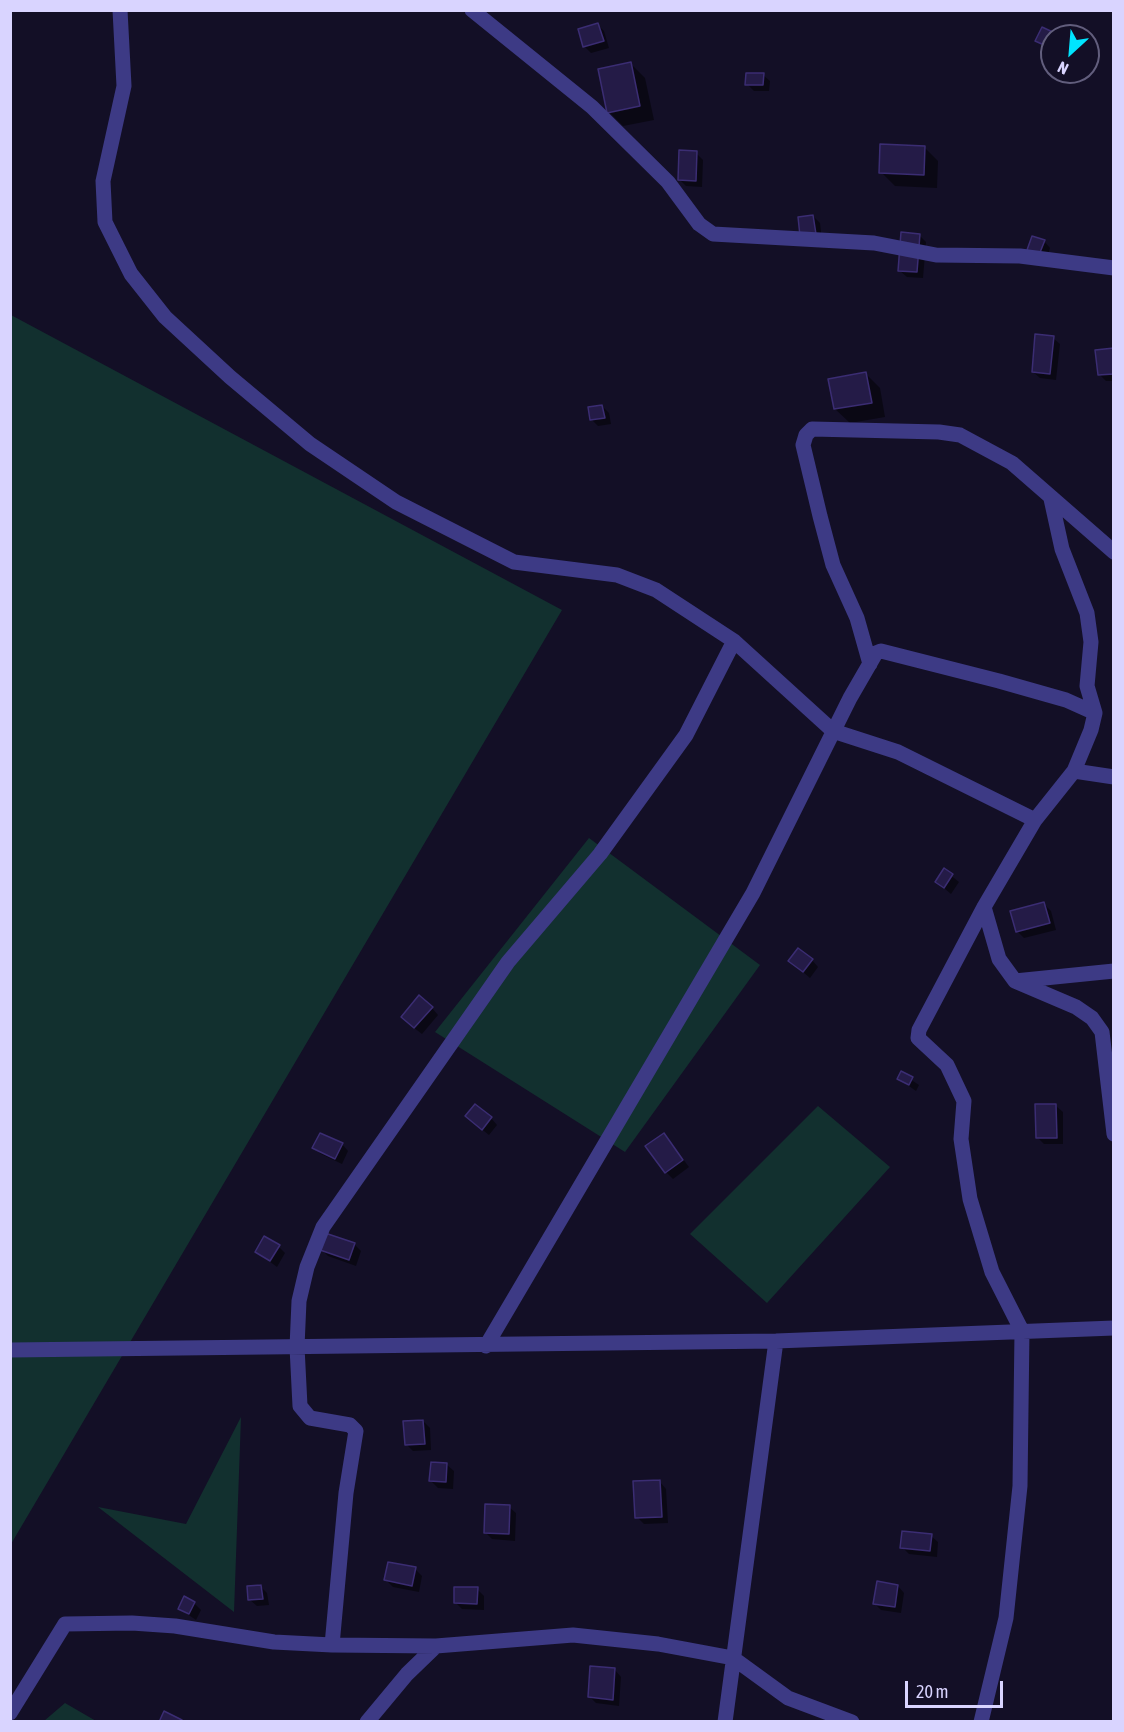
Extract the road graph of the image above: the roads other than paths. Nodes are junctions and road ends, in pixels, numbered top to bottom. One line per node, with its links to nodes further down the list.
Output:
1 (120, 10): 6 (street)
2 (472, 10): 3 (street)
3 (1113, 268)
4 (1051, 499): 5 (street); 7 (street); 8 (street)
5 (1113, 552)
6 (734, 641): 9 (street); 21 (street)
7 (870, 664): 8 (street); 9 (street)
8 (1095, 713): 10 (street)
9 (833, 731): 12 (street); 20 (street)
10 (1074, 771): 11 (street); 12 (street)
11 (1113, 777)
12 (1035, 820): 13 (street)
13 (984, 907): 15 (street); 18 (street)
14 (1113, 971): 15 (street)
15 (1014, 981): 16 (street)
16 (1113, 1134)
17 (1113, 1328): 18 (street)
18 (1022, 1331): 19 (street); 30 (street)
19 (776, 1341): 20 (street); 25 (street)
20 (486, 1346): 21 (street)
21 (297, 1347): 22 (street); 23 (street)
22 (10, 1350)
23 (332, 1645): 24 (street); 26 (street)
24 (436, 1646): 25 (street); 27 (street)
25 (733, 1658): 28 (street); 29 (street)
26 (10, 1713)
27 (367, 1722)
28 (725, 1722)
29 (852, 1722)
30 (981, 1722)

